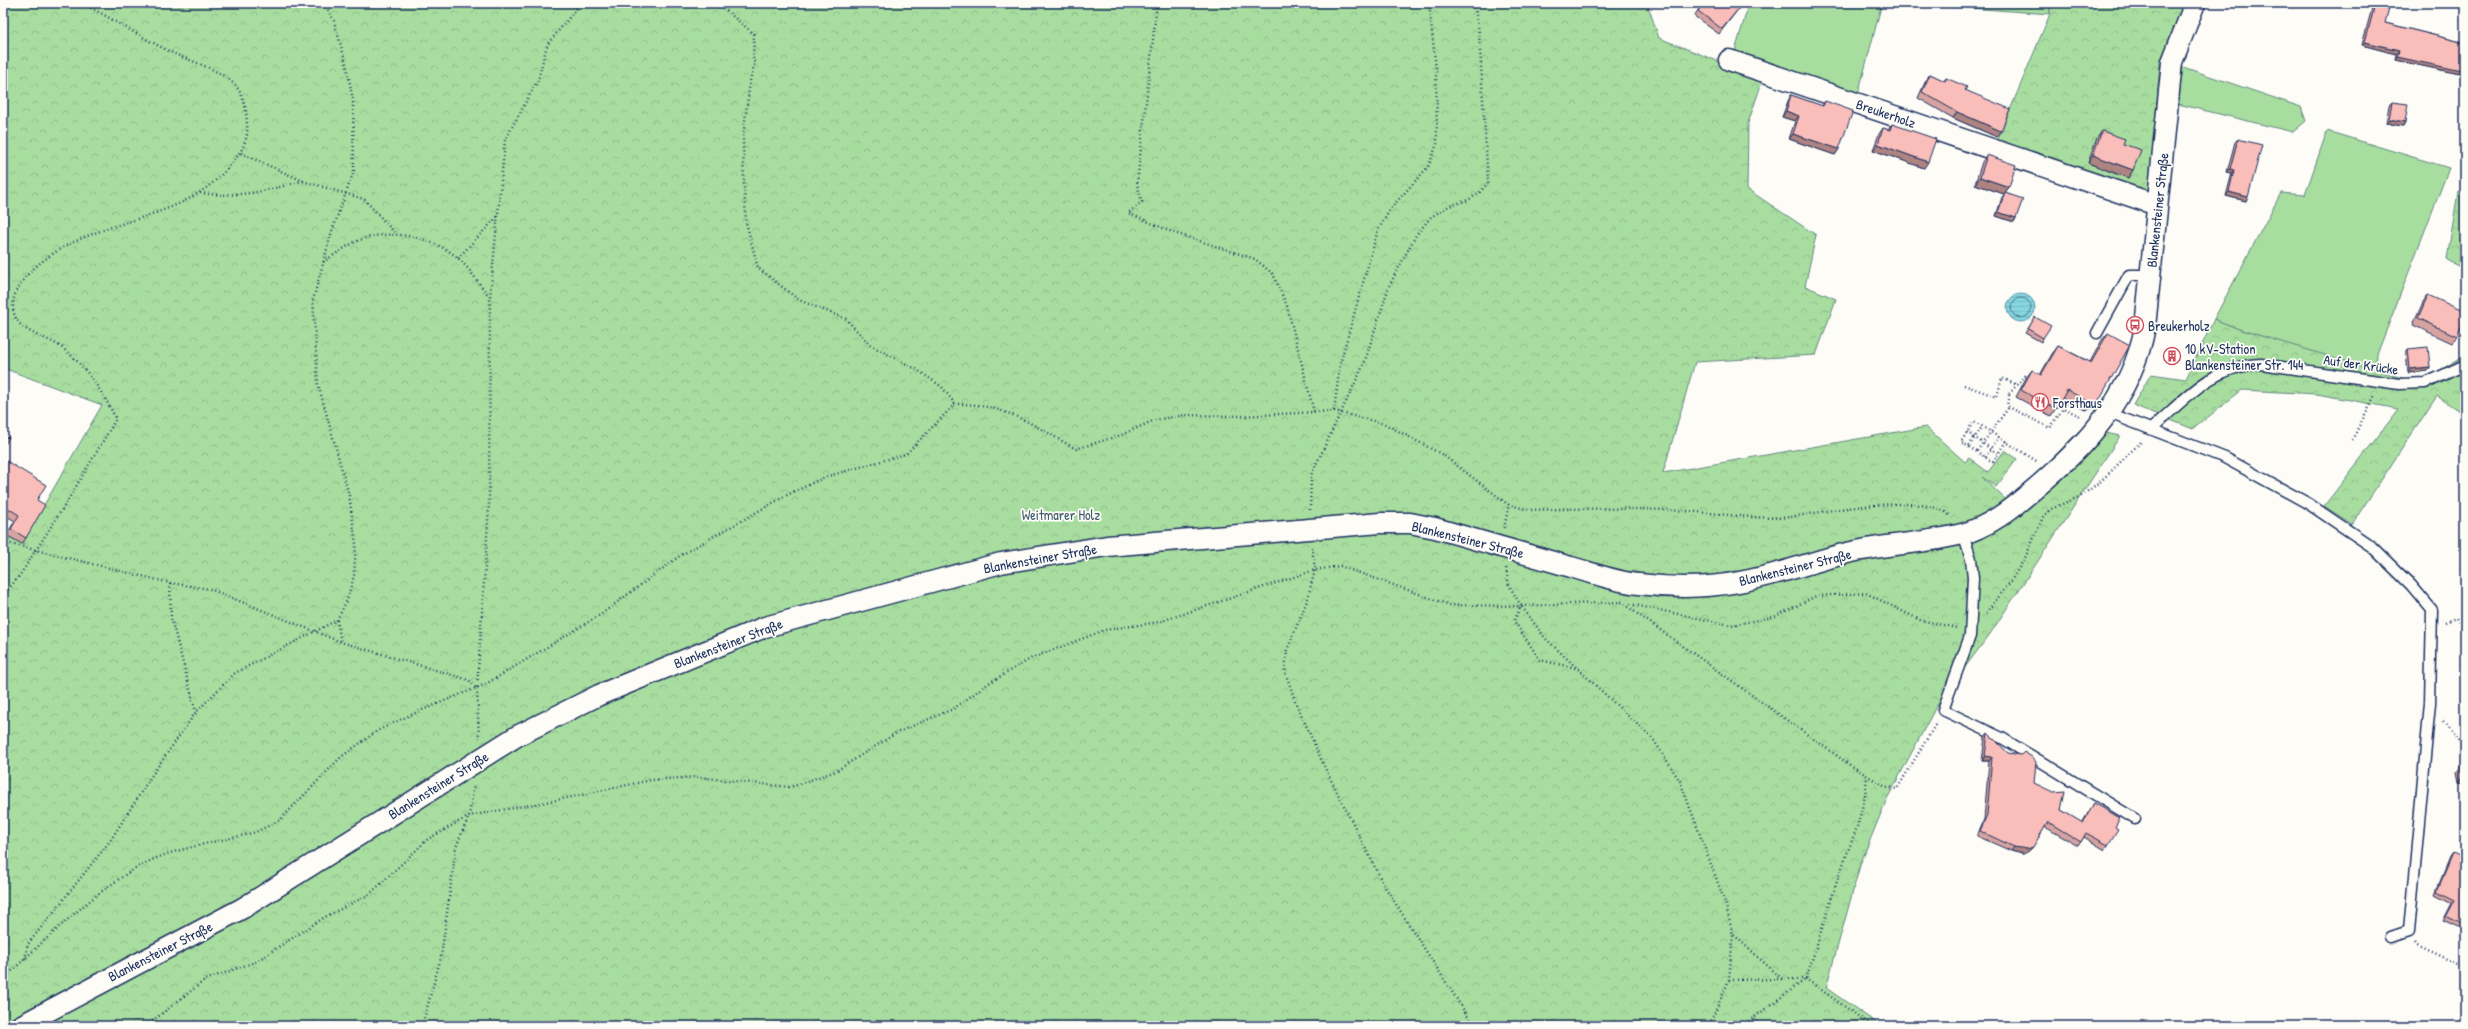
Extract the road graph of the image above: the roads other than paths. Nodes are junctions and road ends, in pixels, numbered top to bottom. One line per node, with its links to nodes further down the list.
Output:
1 (2195, 3): 3 (street, Blankensteiner Straße)
2 (1729, 60): 3 (street, Breukerholz)
3 (2157, 205): 4 (street, Blankensteiner Straße)
4 (2151, 275): 5 (lane); 7 (street, Blankensteiner Straße)
5 (2096, 333)
6 (2465, 365): 8 (lane, Auf der Krücke)
7 (2109, 413): 8 (lane); 9 (street, Blankensteiner Straße)
8 (2151, 429): 11 (lane)
9 (1963, 534): 10 (lane); 12 (street, Blankensteiner Straße)
10 (2135, 819)
11 (2391, 937)
12 (20, 1026)

